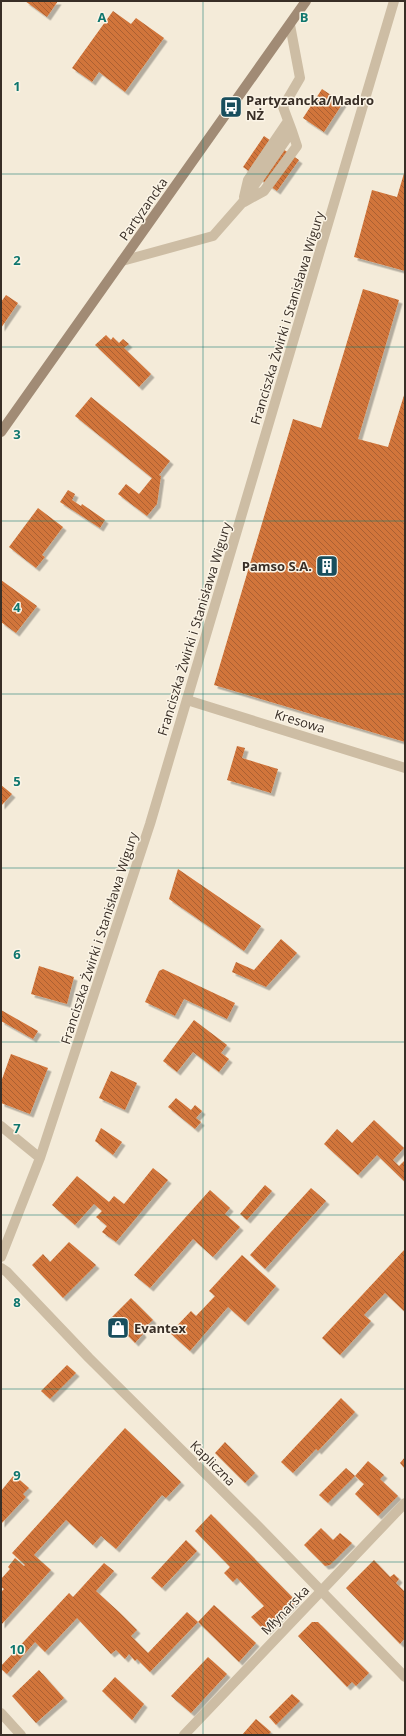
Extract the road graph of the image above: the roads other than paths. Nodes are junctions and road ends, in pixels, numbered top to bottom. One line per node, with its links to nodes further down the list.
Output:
1 (306, 1): 3 (main road, Partyzancka)
2 (394, 1): 8 (street, Franciszka Żwirki i Stanisława Wigury)
3 (290, 25): 4 (street); 6 (main road, Partyzancka)
4 (288, 121): 5 (street); 5 (street)
5 (242, 203): 6 (street)
6 (122, 261): 7 (main road, Partyzancka)
7 (1, 432)
8 (187, 700): 9 (street, Kresowa); 11 (street, Franciszka Żwirki i Stanisława Wigury)
9 (405, 768)
10 (1, 1126): 11 (street)
11 (40, 1158): 12 (street, Franciszka Żwirki i Stanisława Wigury)
12 (1, 1257)
13 (1, 1268): 15 (street, Kapliczna)
14 (405, 1503): 15 (street, Młynarska)
15 (321, 1591): 16 (street, Kapliczna); 19 (street, Młynarska)
16 (405, 1677)
17 (1, 1713): 18 (street)
18 (21, 1735)
19 (184, 1735)

